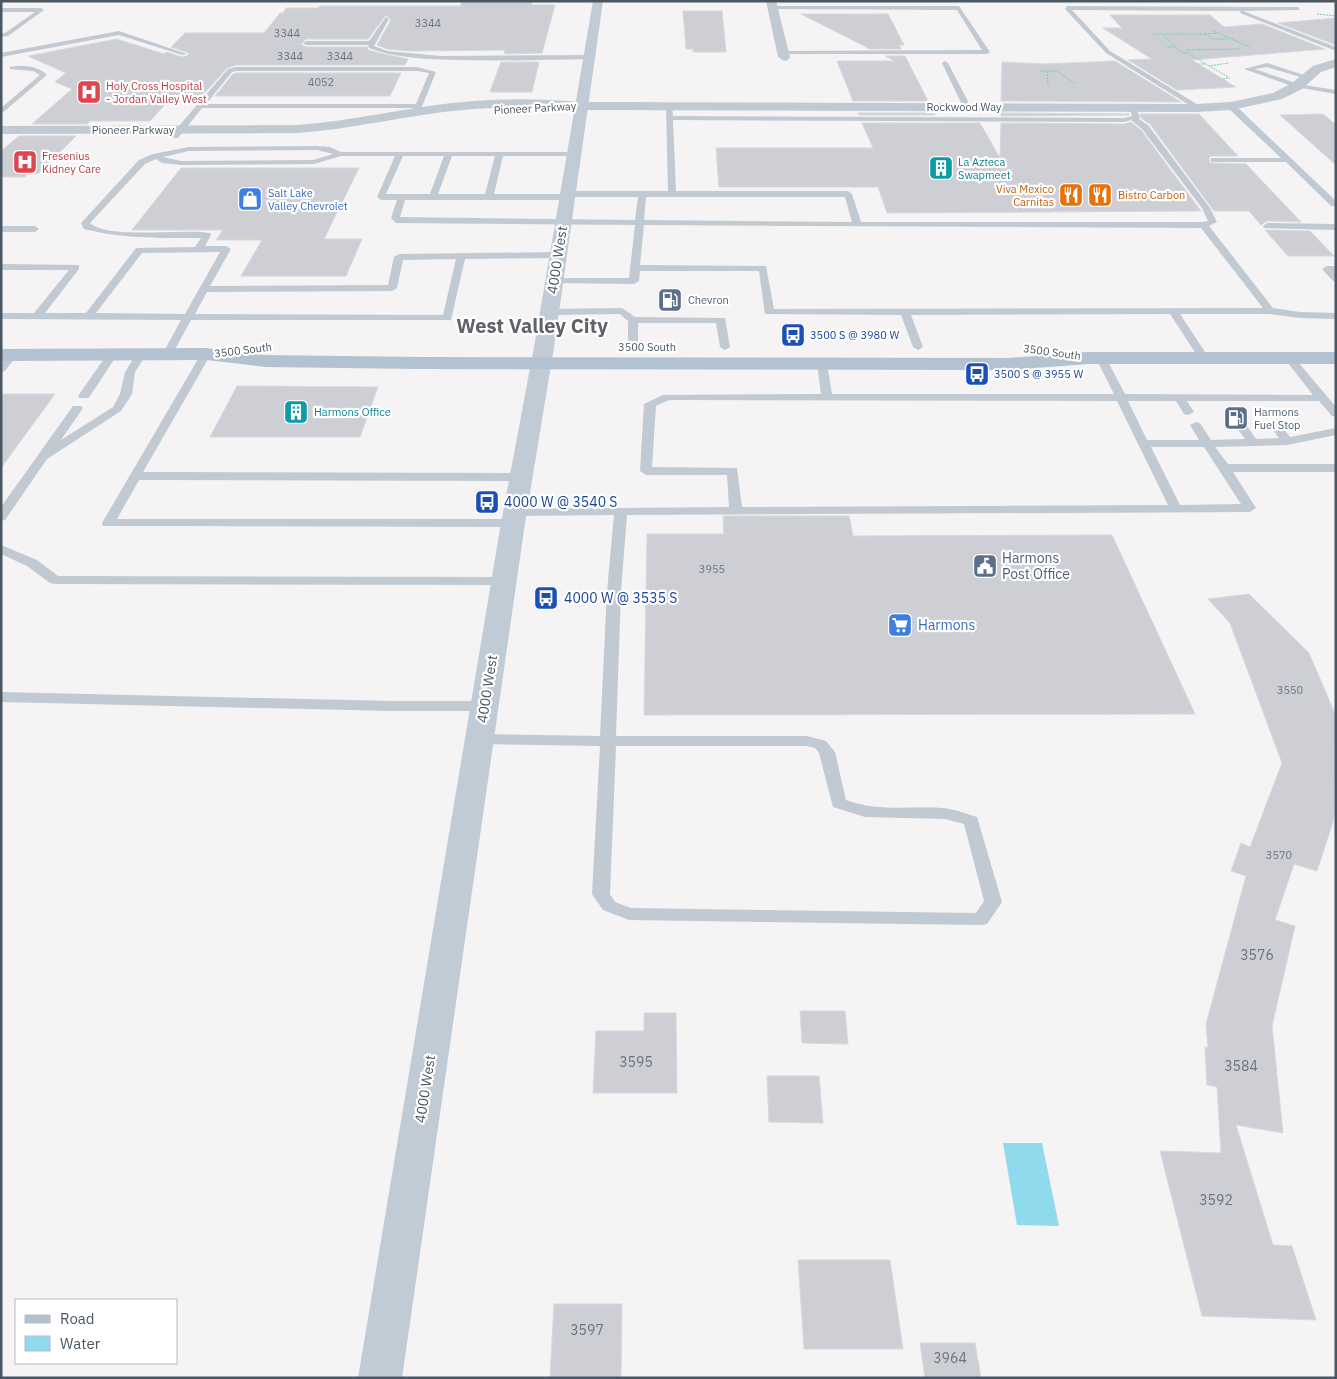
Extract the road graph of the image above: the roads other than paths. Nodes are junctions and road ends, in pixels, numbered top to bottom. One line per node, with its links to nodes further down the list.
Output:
1 (598, 1): 14 (street, 4000 West)
2 (771, 5): 12 (street); 12 (lane)
3 (1298, 8): 4 (lane)
4 (1234, 9): 10 (lane); 24 (lane)
5 (1, 10): 7 (lane)
6 (386, 18): 9 (lane)
7 (1, 35)
8 (306, 43): 9 (lane)
9 (371, 43): 14 (lane)
10 (1336, 49)
11 (184, 54): 13 (lane)
12 (784, 54)
13 (1, 55)
14 (589, 57): 21 (street, 4000 West)
15 (945, 63): 23 (lane)
16 (1336, 63): 18 (street, Rockwood Way)
17 (12, 68): 26 (lane)
18 (1302, 82): 18 (lane); 19 (lane); 22 (street, Rockwood Way)
19 (1336, 92)
20 (200, 106): 25 (lane); 25 (lane); 30 (lane)
21 (582, 106): 25 (street, Pioneer Parkway); 27 (street, Rockwood Way); 30 (street, Pioneer Parkway); 36 (street, 4000 West)
22 (1231, 106): 24 (street, Rockwood Way); 39 (lane)
23 (966, 107): 27 (street, Rockwood Way); 28 (street, Rockwood Way)
24 (1197, 108): 28 (street, Rockwood Way)
25 (420, 109): 30 (street, Pioneer Parkway)
26 (1, 112)
27 (669, 112): 28 (lane); 41 (lane)
28 (1133, 113): 50 (lane)
29 (1, 130): 30 (street, Pioneer Parkway)
30 (178, 133): 31 (street, Pioneer Parkway)
31 (1, 136)
32 (340, 154): 33 (lane); 37 (lane); 37 (lane)
33 (400, 154): 34 (lane); 43 (lane)
34 (448, 154): 35 (lane); 44 (lane)
35 (500, 154): 36 (lane); 45 (lane)
36 (574, 154): 42 (street, 4000 West)
37 (156, 156): 55 (lane)
38 (1214, 160): 39 (lane)
39 (1289, 160): 46 (lane)
40 (642, 194): 41 (lane); 42 (lane); 48 (lane)
41 (672, 194): 49 (lane)
42 (568, 195): 45 (lane); 47 (street, 4000 West)
43 (402, 196): 44 (lane); 47 (lane)
44 (433, 196): 45 (lane)
45 (489, 196)
46 (1334, 204)
47 (563, 222): 48 (lane); 56 (street, 4000 West)
48 (639, 222): 49 (lane); 59 (lane)
49 (857, 225): 50 (lane)
50 (1204, 226): 65 (lane)
51 (1266, 226): 52 (lane)
52 (1336, 227)
53 (1, 229): 54 (lane)
54 (35, 229)
55 (198, 250): 63 (lane); 70 (lane)
56 (558, 255): 57 (lane); 62 (street, 4000 West)
57 (461, 256): 63 (lane); 72 (lane)
58 (1, 267): 69 (lane)
59 (635, 268): 62 (lane); 67 (lane)
60 (1336, 269): 61 (lane)
61 (1336, 279)
62 (554, 281): 66 (street, 4000 West)
63 (203, 289): 72 (lane)
64 (1173, 311): 65 (lane); 67 (lane); 83 (lane)
65 (1270, 311): 71 (lane)
66 (549, 312): 73 (lane); 81 (street, 4000 West)
67 (905, 312): 76 (lane)
68 (1, 316): 69 (lane)
69 (37, 316): 70 (lane)
70 (89, 316): 72 (lane)
71 (1336, 316)
72 (188, 317): 80 (lane)
73 (633, 320): 74 (lane); 75 (lane)
74 (633, 347): 75 (main road, 3500 South); 81 (main road, 3500 South)
75 (725, 347): 76 (main road, 3500 South)
76 (918, 347): 82 (main road, 3500 South)
77 (206, 354): 80 (main road, 3500 South); 81 (main road, 3500 South); 112 (lane)
78 (112, 355): 79 (main road, 3500 South); 86 (main road, 3500 South); 88 (lane)
79 (141, 355): 80 (main road, 3500 South); 109 (lane)
80 (167, 355)
81 (542, 356): 87 (main road, 3500 South); 113 (street, 4000 West)
82 (1095, 358): 83 (main road, 3500 South); 87 (main road, 3500 South); 94 (lane)
83 (1204, 358): 84 (main road, 3500 South)
84 (1289, 358): 85 (main road, 3500 South); 92 (lane)
85 (1336, 358)
86 (5, 359)
87 (822, 364): 89 (lane)
88 (84, 396)
89 (828, 398): 94 (lane); 115 (lane)
90 (1222, 398): 91 (lane); 95 (lane); 98 (lane)
91 (1255, 398): 92 (lane); 99 (lane)
92 (1322, 398): 93 (lane); 100 (lane)
93 (1336, 398)
94 (1122, 399): 95 (lane); 106 (lane)
95 (1180, 399): 97 (lane)
96 (77, 408): 109 (lane)
97 (1188, 412)
98 (1231, 412)
99 (1265, 412)
100 (1336, 414)
101 (1196, 425): 108 (lane)
102 (1241, 425): 107 (lane)
103 (1275, 425): 105 (lane)
104 (1336, 431): 105 (lane)
105 (1287, 441): 107 (lane)
106 (1142, 443): 108 (lane); 114 (lane)
107 (1253, 443): 108 (lane)
108 (1207, 444): 110 (lane)
109 (43, 456): 117 (lane)
110 (1225, 468): 111 (lane); 114 (lane)
111 (1336, 468)
112 (134, 476): 113 (lane); 118 (lane)
113 (521, 477): 118 (street, 4000 West)
114 (1176, 509): 115 (lane)
115 (736, 510): 116 (lane)
116 (620, 511): 118 (lane); 124 (lane)
117 (1, 517)
118 (514, 517): 120 (street, 4000 West)
119 (1, 549): 120 (lane)
120 (504, 582): 122 (street, 4000 West)
121 (1, 698): 122 (lane)
122 (485, 706): 123 (street, 4000 West)
123 (479, 740): 124 (lane); 125 (street, 4000 West)
124 (608, 741): 124 (lane)
125 (380, 1378)

